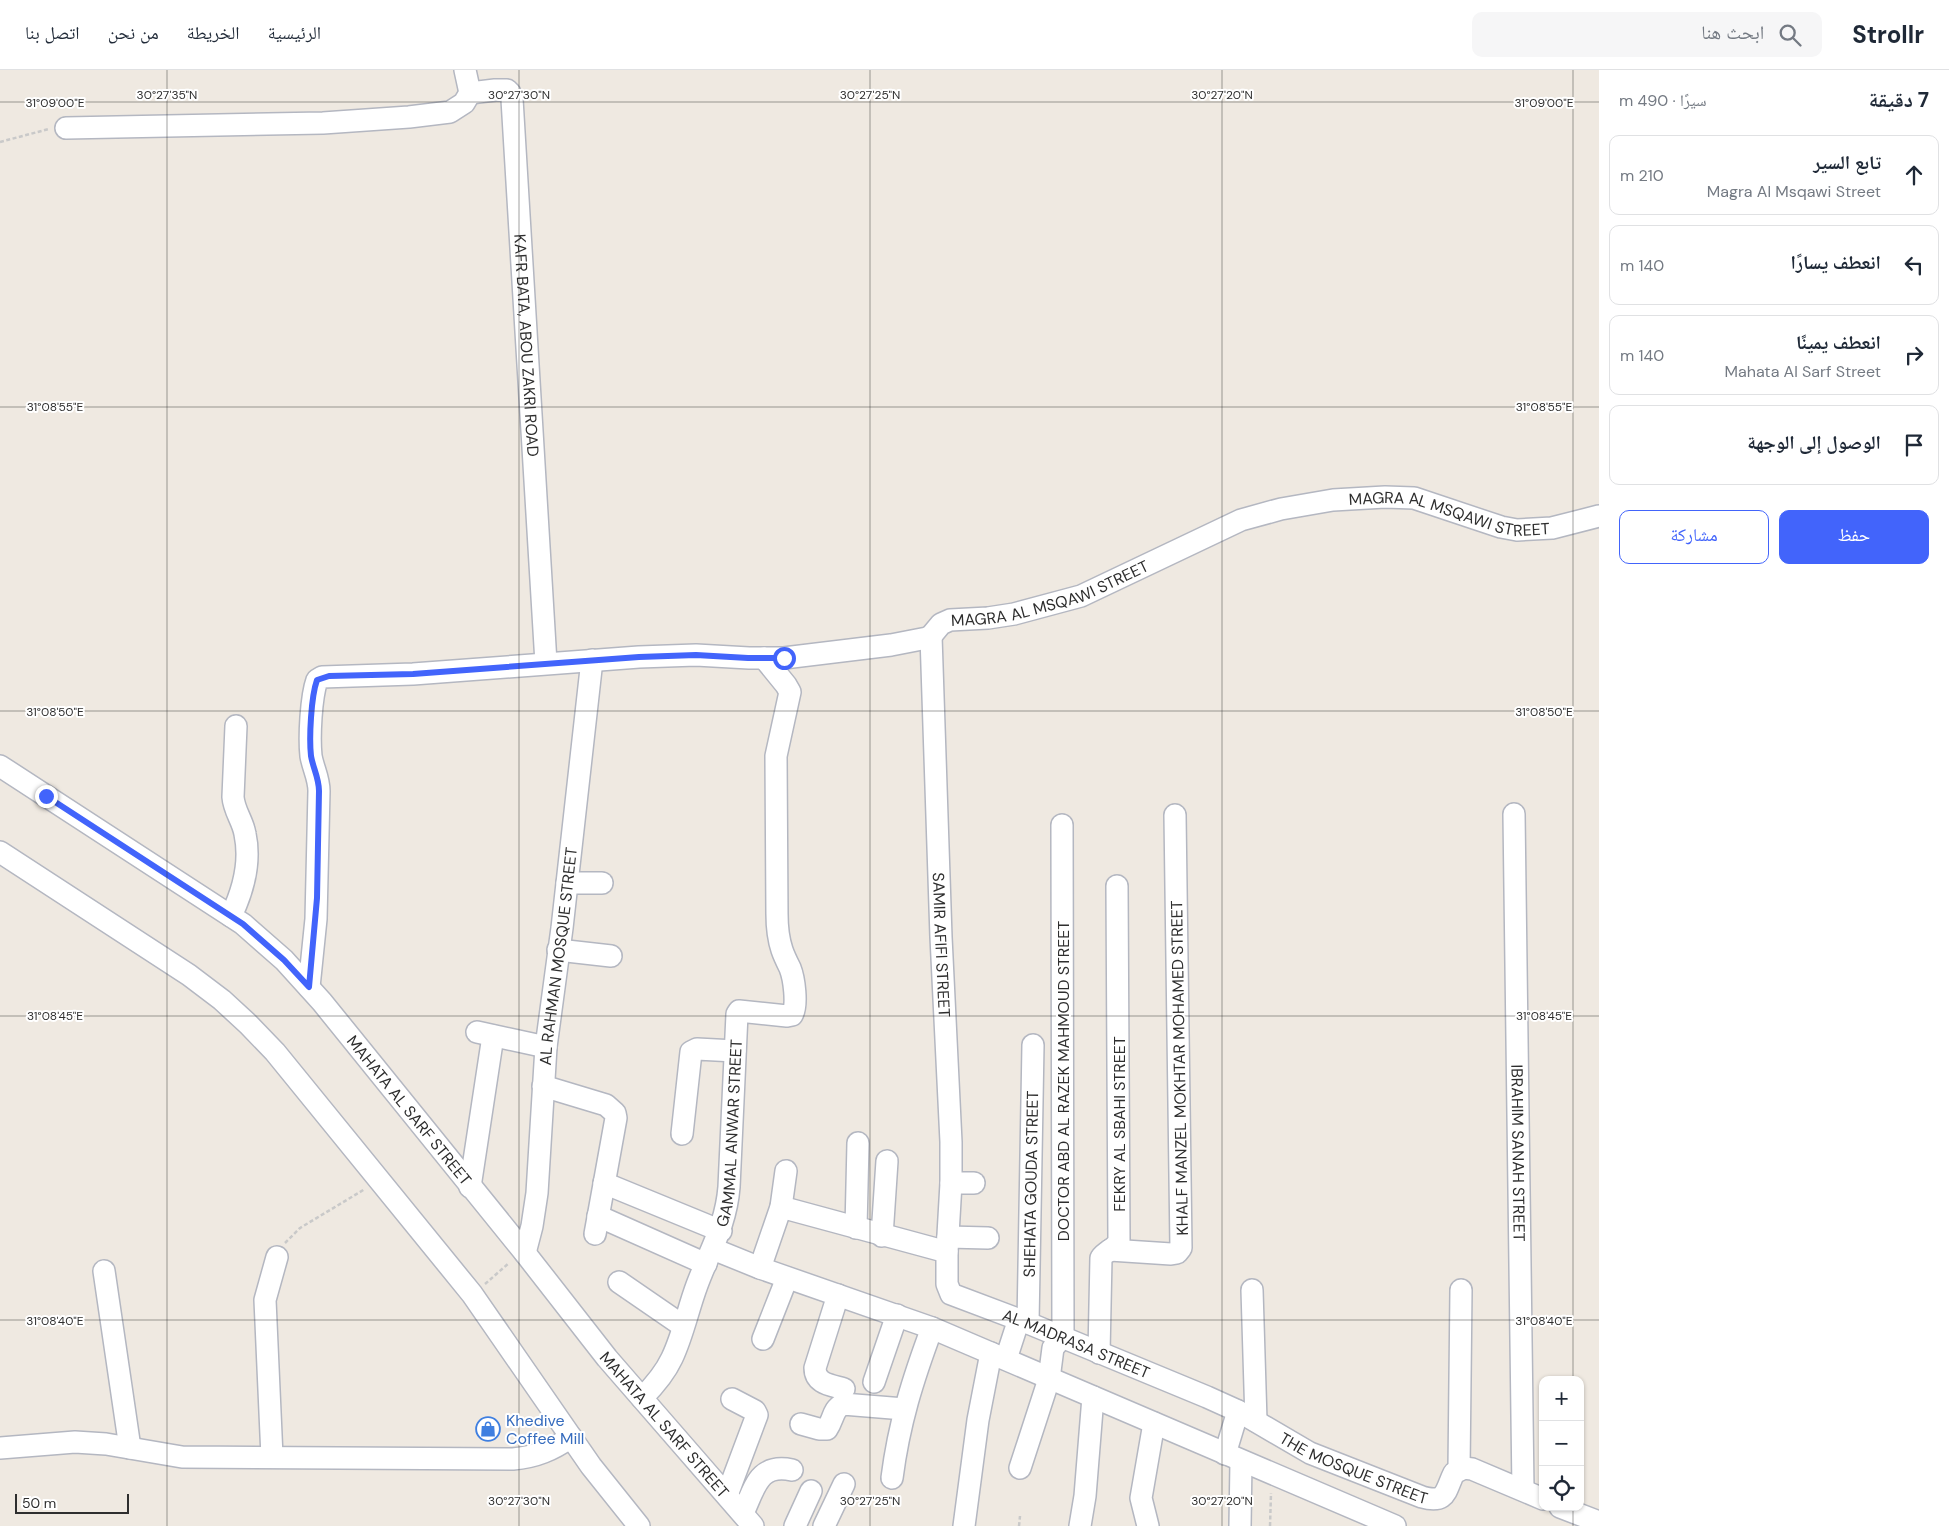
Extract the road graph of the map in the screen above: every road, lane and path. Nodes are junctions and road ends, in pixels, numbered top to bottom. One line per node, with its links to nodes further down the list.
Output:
1 (464, 70): 2 (street)
2 (470, 93): 3 (street); 9 (street, KAFR BATA, ABOU ZAKRI ROAD)
3 (66, 128): 4 (path)
4 (0, 142)
5 (1599, 516): 6 (street, MAGRA AL MSQAWI STREET)
6 (931, 636): 7 (street, MAGRA AL MSQAWI STREET); 33 (street, SAMIR AFIFI STREET)
7 (764, 658): 8 (street, MAGRA AL MSQAWI STREET); 25 (street, GAMMAL ANWAR STREET)
8 (592, 660): 9 (street, MAGRA AL MSQAWI STREET); 16 (street, AL RAHMAN MOSQUE STREET)
9 (546, 663): 22 (street, MAGRA AL MSQAWI STREET)
10 (236, 726): 19 (street)
11 (0, 766): 19 (street, MAHATA AL SARF STREET)
12 (1514, 814): 82 (street, IBRAHIM SANAH STREET)
13 (1175, 815): 42 (street, KHALF MANZEL MOKHTAR MOHAMED STREET)
14 (1062, 825): 57 (street, DOCTOR ABD AL RAZEK MAHMOUD STREET)
15 (0, 852): 31 (street)
16 (567, 883): 17 (street); 20 (street, AL RAHMAN MOSQUE STREET)
17 (602, 883)
18 (1117, 886): 42 (street, FEKRY AL SBAHI STREET)
19 (231, 916): 22 (street, MAHATA AL SARF STREET)
20 (558, 950): 21 (street); 24 (street, AL RAHMAN MOSQUE STREET)
21 (611, 956)
22 (309, 987): 35 (street, MAHATA AL SARF STREET)
23 (1033, 1045): 54 (street, SHEHATA GOUDA STREET)
24 (546, 1046): 26 (street, AL RAHMAN MOSQUE STREET); 35 (street)
25 (735, 1051): 27 (street); 41 (street, GAMMAL ANWAR STREET)
26 (543, 1086): 32 (street); 43 (street, AL RAHMAN MOSQUE STREET)
27 (682, 1134)
28 (858, 1143): 37 (street)
29 (887, 1161): 38 (street)
30 (786, 1171): 36 (street)
31 (378, 1181): 44 (path); 71 (street)
32 (604, 1183): 41 (street); 41 (street)
33 (951, 1183): 34 (street); 40 (street, SAMIR AFIFI STREET)
34 (974, 1183)
35 (470, 1188): 43 (street, MAHATA AL SARF STREET)
36 (781, 1207): 37 (street); 45 (street)
37 (856, 1228): 38 (street)
38 (882, 1236): 40 (street)
39 (988, 1238): 40 (street)
40 (947, 1245): 54 (street, AL MADRASA STREET)
41 (713, 1248): 45 (street); 55 (street, GAMMAL ANWAR STREET)
42 (1110, 1250): 59 (street, FEKRY AL SBAHI STREET)
43 (519, 1256): 49 (path); 65 (street, MAHATA AL SARF STREET)
44 (277, 1257): 74 (street)
45 (760, 1268): 47 (street)
46 (104, 1271): 73 (street)
47 (787, 1278): 52 (street); 58 (street)
48 (620, 1282): 55 (street)
49 (486, 1283)
50 (1252, 1290): 68 (street)
51 (1461, 1290): 77 (street)
52 (838, 1295): 53 (street); 63 (street)
53 (897, 1315): 56 (street); 62 (street)
54 (1023, 1321): 57 (street, AL MADRASA STREET); 60 (street, SHEHATA GOUDA STREET)
55 (683, 1326): 65 (street, GAMMAL ANWAR STREET)
56 (932, 1328): 60 (street); 67 (street)
57 (1063, 1336): 59 (street, AL MADRASA STREET); 61 (street)
58 (763, 1338)
59 (1099, 1352): 68 (street, AL MADRASA STREET)
60 (999, 1356): 61 (street); 93 (street, SHEHATA GOUDA STREET)
61 (1049, 1379): 64 (street); 76 (street)
62 (874, 1382)
63 (844, 1388)
64 (1093, 1397): 69 (street); 95 (street)
65 (642, 1398): 84 (street, MAHATA AL SARF STREET)
66 (732, 1400): 84 (street)
67 (904, 1409): 70 (street); 80 (street)
68 (1247, 1416): 75 (street); 77 (street, THE MOSQUE STREET)
69 (1154, 1423): 75 (street); 96 (street)
70 (801, 1424)
71 (571, 1436): 74 (street); 90 (street)
72 (0, 1448): 73 (street)
73 (130, 1448): 74 (street)
74 (272, 1457)
75 (1233, 1458): 79 (street); 97 (street)
76 (1020, 1468)
77 (1459, 1469): 82 (street)
78 (792, 1470): 88 (street)
79 (1272, 1474): 98 (path); 99 (street)
80 (892, 1478)
81 (844, 1484): 92 (street)
82 (1523, 1490): 85 (street)
83 (811, 1491): 91 (street)
84 (727, 1495): 88 (street, MAHATA AL SARF STREET)
85 (1539, 1497)
86 (1570, 1511): 89 (street)
87 (1020, 1516): 94 (path)
88 (748, 1519)
89 (1597, 1522)
90 (639, 1526)
91 (795, 1526)
92 (824, 1526)
93 (964, 1526)
94 (1019, 1526)
95 (1080, 1526)
96 (1148, 1526)
97 (1240, 1526)
98 (1270, 1526)
99 (1395, 1526)

